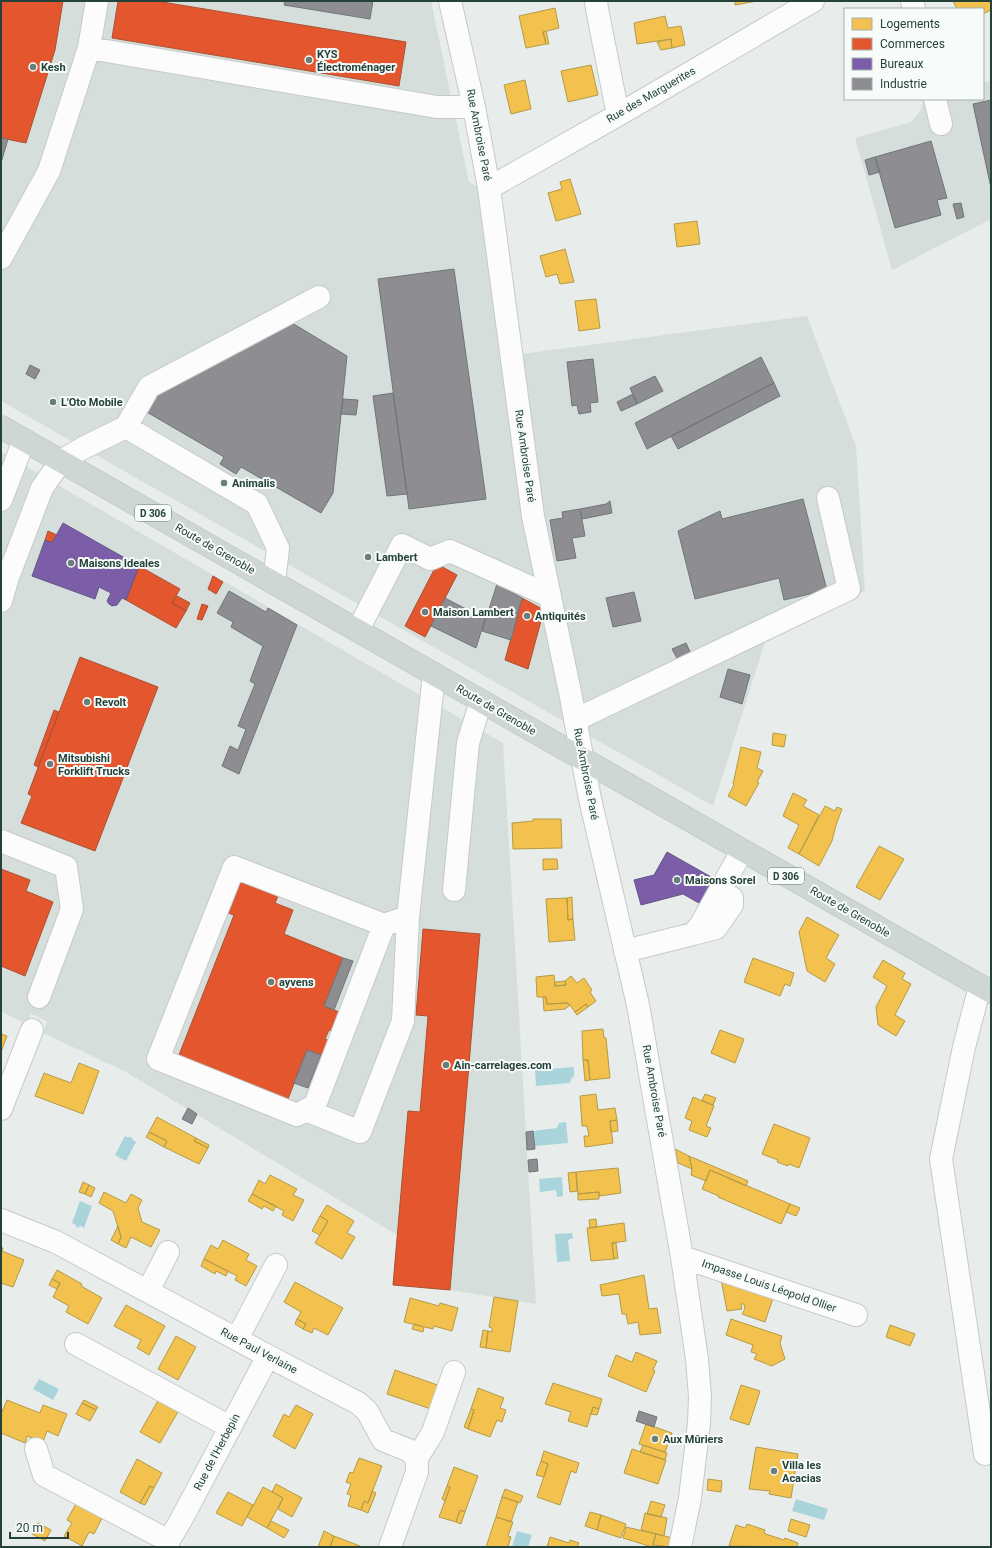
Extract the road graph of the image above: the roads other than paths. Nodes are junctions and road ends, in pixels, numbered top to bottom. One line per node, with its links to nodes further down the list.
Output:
1 (97, 1): 5 (street)
2 (450, 1): 7 (street, Rue Ambroise Paré)
3 (596, 1): 8 (street)
4 (813, 1): 8 (street, Rue des Marguerites)
5 (89, 48): 7 (street); 11 (street)
6 (935, 100): 9 (street)
7 (474, 107): 10 (street, Rue Ambroise Paré)
8 (618, 115): 10 (street, Rue des Marguerites)
9 (941, 124)
10 (489, 188): 20 (street, Rue Ambroise Paré)
11 (1, 258)
12 (319, 297): 14 (street)
13 (1, 427): 15 (main road, Route de Grenoble / D 306)
14 (126, 427): 16 (street); 19 (street)
15 (24, 440): 16 (main road, Route de Grenoble / D 306); 18 (street)
16 (61, 461): 19 (main road, Route de Grenoble / D 306); 21 (street)
17 (828, 498): 25 (street)
18 (1, 500)
19 (274, 582): 22 (main road, Route de Grenoble / D 306)
20 (550, 596): 22 (street); 25 (street, Rue Ambroise Paré)
21 (1, 601)
22 (358, 630): 23 (main road, Route de Grenoble / D 306)
23 (434, 674): 24 (main road, Route de Grenoble / D 306); 31 (street)
24 (481, 701): 26 (main road, Route de Grenoble / D 306); 29 (street)
25 (575, 720): 26 (street, Rue Ambroise Paré)
26 (582, 760): 28 (main road, Route de Grenoble / D 306); 34 (street, Rue Ambroise Paré)
27 (1, 841): 36 (street)
28 (742, 851): 33 (street); 35 (main road, Route de Grenoble / D 306)
29 (454, 890)
30 (726, 894): 33 (street)
31 (408, 917): 32 (street); 39 (street)
32 (384, 925): 39 (street); 39 (street)
33 (693, 934): 34 (street)
34 (625, 951): 42 (street, Rue Ambroise Paré)
35 (986, 989): 52 (street)
36 (39, 997)
37 (32, 1030): 38 (street)
38 (1, 1109)
39 (306, 1110)
40 (1, 1220): 44 (street, Rue Paul Verlaine)
41 (168, 1252): 44 (street)
42 (682, 1257): 45 (street, Impasse Louis Léopold Ollier); 56 (street, Rue Ambroise Paré)
43 (276, 1265): 46 (street)
44 (148, 1291): 46 (street, Rue Paul Verlaine)
45 (856, 1315)
46 (237, 1339): 48 (street, Rue Paul Verlaine)
47 (76, 1344): 50 (street)
48 (268, 1356): 50 (street, Rue de l'Herbepin); 53 (street, Rue Paul Verlaine)
49 (454, 1372): 53 (street)
50 (230, 1427): 54 (street, Rue de l'Herbepin)
51 (36, 1449): 54 (street)
52 (985, 1454)
53 (417, 1458): 55 (street)
54 (167, 1544)
55 (390, 1547)
56 (680, 1547)

